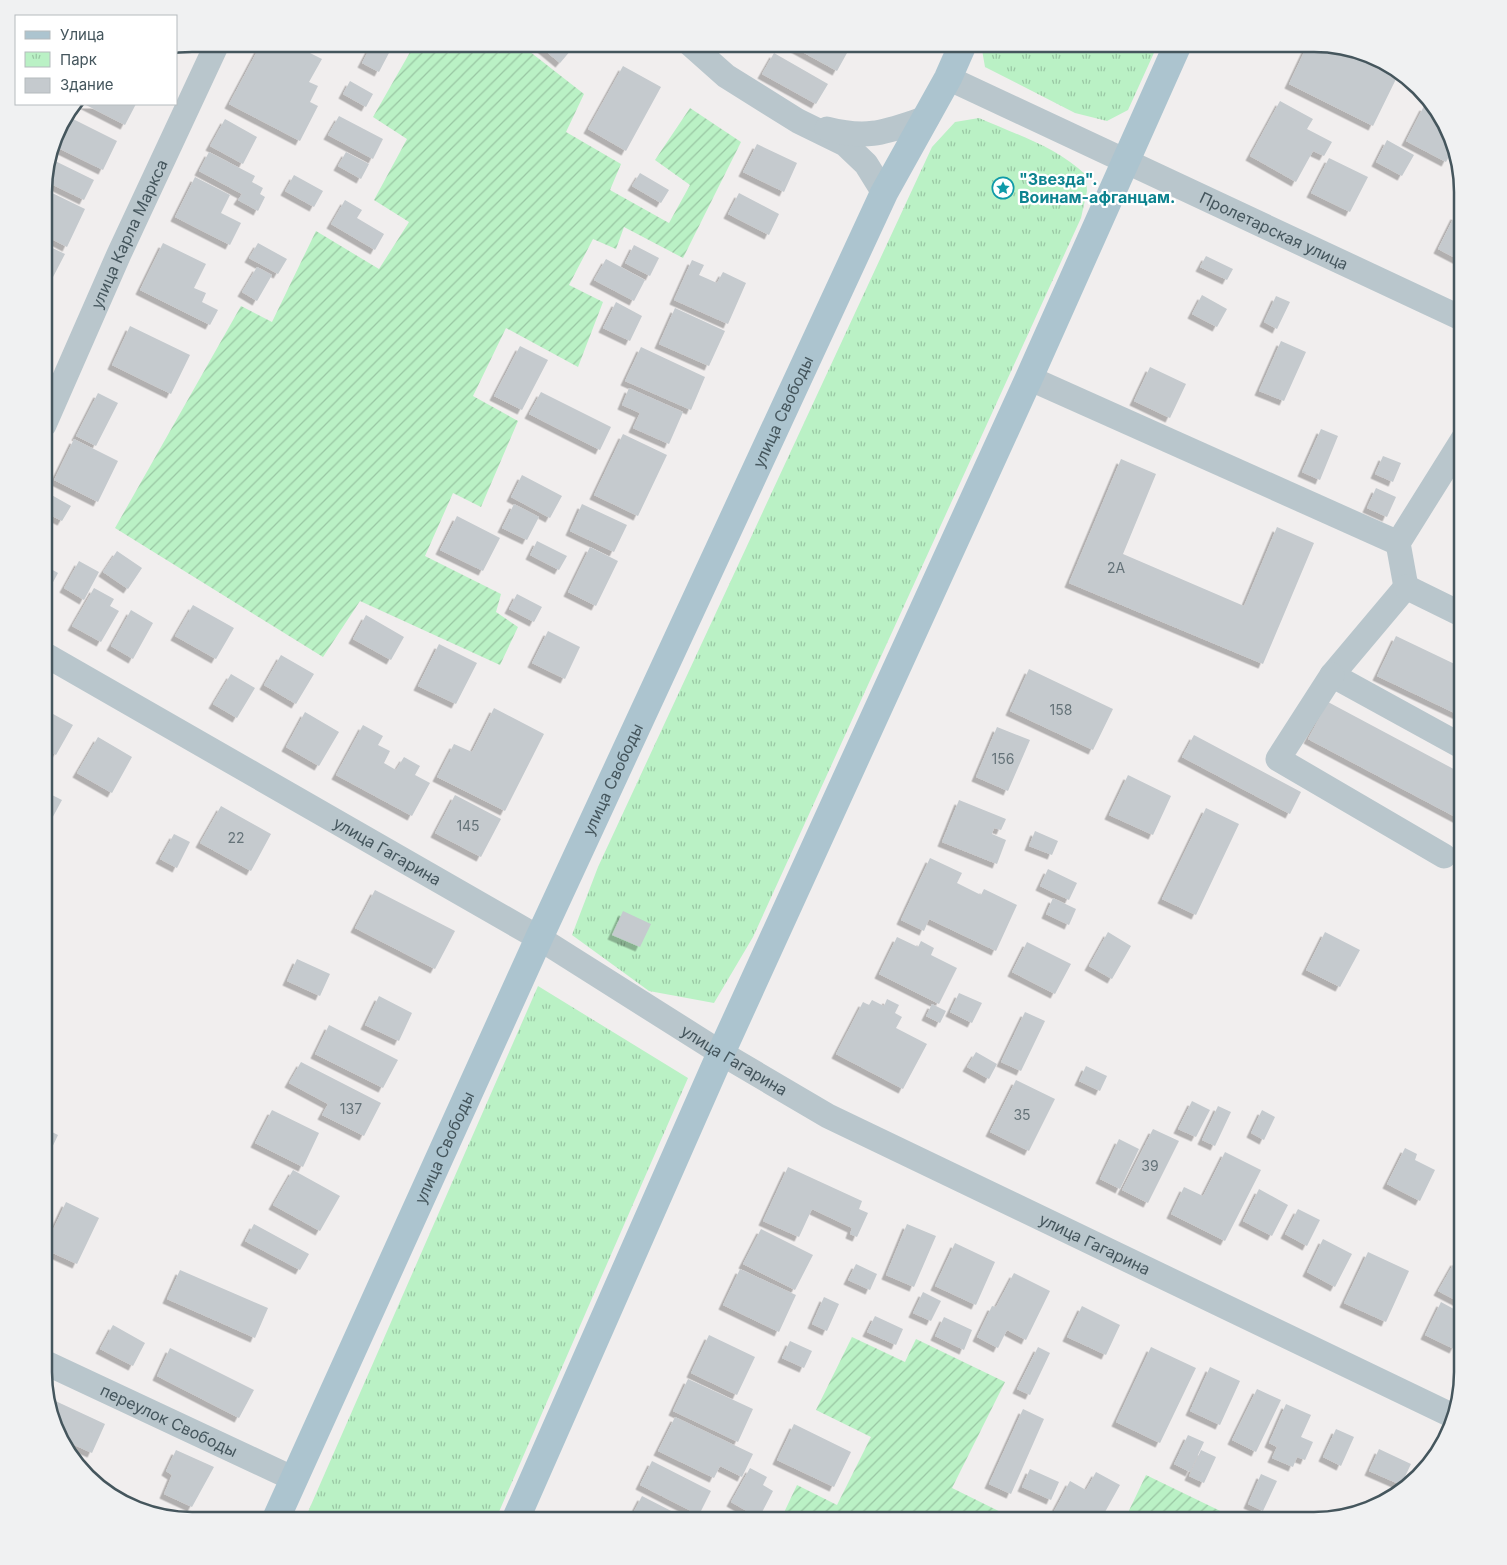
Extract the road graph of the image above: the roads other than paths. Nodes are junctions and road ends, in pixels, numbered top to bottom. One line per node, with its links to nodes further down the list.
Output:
1 (213, 52): 12 (street, улица Карла Маркса)
2 (700, 52): 7 (street)
3 (960, 53): 5 (main road, улица Свободы)
4 (1174, 53): 8 (main road)
5 (948, 78): 6 (main road, улица Свободы); 8 (street, Пролетарская улица)
6 (927, 118): 7 (street); 9 (main road, улица Свободы)
7 (798, 121): 9 (street)
8 (1125, 162): 10 (street, Пролетарская улица); 11 (main road)
9 (884, 193): 21 (main road, улица Свободы)
10 (1454, 314)
11 (1029, 378): 14 (street); 22 (main road)
12 (53, 406)
13 (1454, 454): 14 (street)
14 (1398, 544): 15 (street)
15 (1406, 587): 16 (street); 18 (street)
16 (1454, 611)
17 (53, 659): 21 (street, улица Гагарина)
18 (1332, 675): 19 (street); 20 (street)
19 (1454, 742)
20 (1444, 856)
21 (539, 938): 22 (street, улица Гагарина); 25 (main road, улица Свободы)
22 (721, 1053): 24 (street, улица Гагарина); 27 (main road)
23 (52, 1366): 25 (street, переулок Свободы)
24 (1448, 1414)
25 (294, 1479): 26 (main road, улица Свободы)
26 (279, 1512)
27 (519, 1512)

